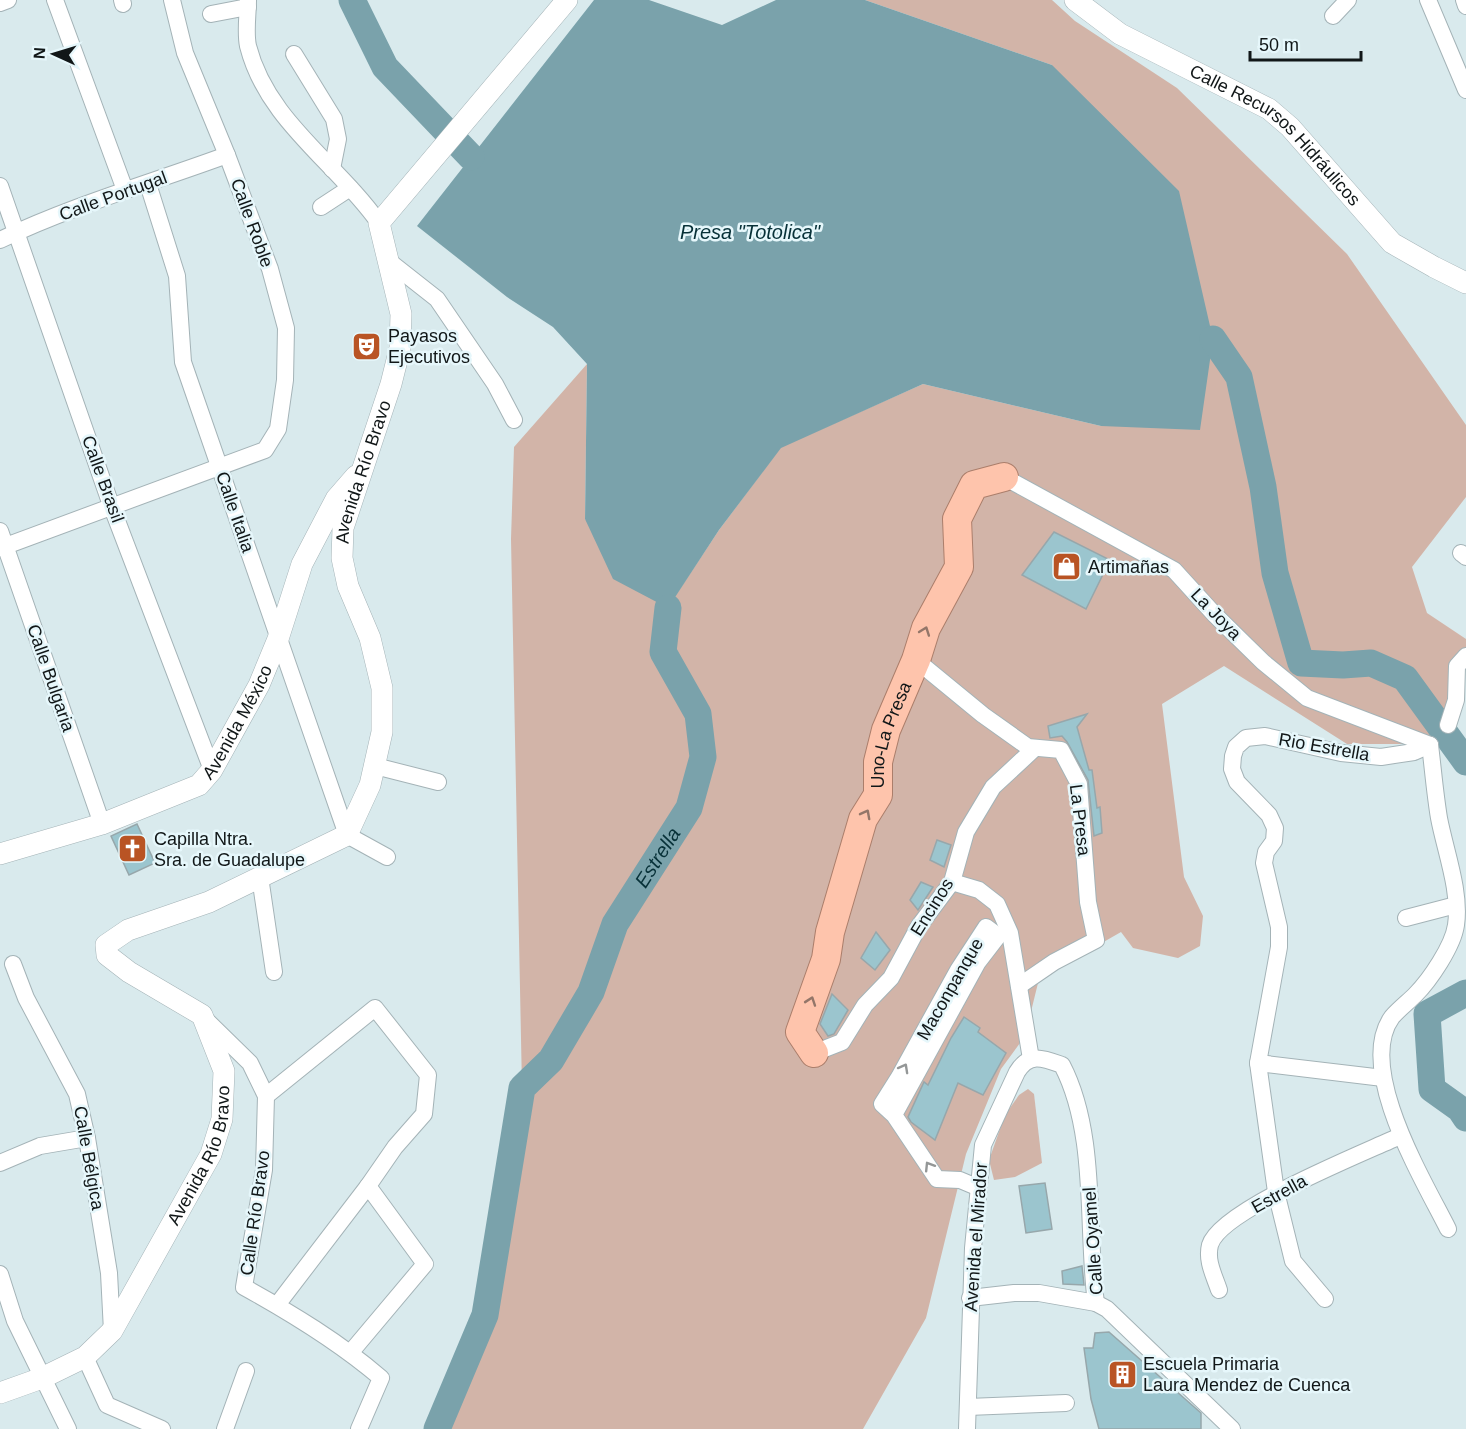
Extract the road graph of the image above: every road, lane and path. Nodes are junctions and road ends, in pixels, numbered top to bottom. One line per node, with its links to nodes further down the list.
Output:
1 (8, 0): 9 (street)
2 (55, 0): 21 (street)
3 (172, 0): 16 (street, Calle Roble)
4 (567, 0): 23 (street)
5 (1075, 0): 27 (street, Calle Recursos Hidráulicos)
6 (1348, 0): 13 (street)
7 (1428, 0): 15 (street)
8 (1464, 0): 11 (street)
9 (0, 3)
10 (248, 3): 12 (street); 17 (street, Avenida Río Bravo)
11 (1466, 6)
12 (211, 14)
13 (1333, 16)
14 (294, 54): 17 (street)
15 (1466, 90)
16 (227, 155): 18 (street, Calle Portugal); 29 (street, Calle Roble)
17 (332, 169): 20 (street, Avenida Río Bravo)
18 (148, 184): 21 (street, Calle Portugal); 29 (street, Calle Italia)
19 (0, 186): 24 (street, Calle Brasil)
20 (350, 188): 22 (street); 23 (street, Avenida Río Bravo)
21 (125, 190): 24 (street, Calle Portugal)
22 (321, 207)
23 (379, 223): 26 (street, Avenida Río Bravo)
24 (16, 232): 25 (street, Calle Portugal); 32 (street, Calle Brasil)
25 (0, 240)
26 (390, 262): 28 (street); 30 (street, Avenida Río Bravo)
27 (1466, 283)
28 (514, 420)
29 (220, 467): 32 (street); 34 (street, Calle Italia)
30 (362, 469): 34 (street, Avenida México); 40 (street, Avenida Río Bravo)
31 (1004, 477): 36 (highway, Uno-La Presa, one-way to 31); 38 (street, La Joya)
32 (111, 505): 33 (street); 41 (street, Calle Brasil)
33 (2, 542): 43 (street, Calle Bulgaria)
34 (278, 639): 41 (street, Avenida México); 44 (street, Calle Italia)
35 (1466, 656): 37 (street)
36 (916, 660): 39 (street, La Presa); 55 (highway, Uno-La Presa, one-way to 36)
37 (1448, 725)
38 (1430, 745): 49 (street); 57 (street, Rio Estrella)
39 (1035, 748): 48 (street, Encinos); 53 (street, La Presa)
40 (375, 766): 42 (street); 44 (street, Avenida Río Bravo)
41 (212, 770): 43 (street, Avenida México)
42 (438, 782)
43 (102, 824): 45 (street, Avenida México)
44 (347, 835): 46 (street); 47 (street)
45 (0, 854)
46 (387, 857)
47 (260, 877): 52 (street); 54 (street)
48 (952, 882): 53 (street); 55 (street, Encinos)
49 (1456, 905): 50 (street); 58 (street)
50 (1406, 918)
51 (13, 964): 62 (street, Calle Bélgica)
52 (274, 972)
53 (1019, 986): 56 (street)
54 (202, 1015): 59 (street, Calle Río Bravo); 74 (street, Avenida Río Bravo)
55 (814, 1053)
56 (1031, 1059): 65 (street, Avenida el Mirador); 72 (street, Calle Oyamel)
57 (1258, 1063): 58 (street); 66 (street, Rio Estrella)
58 (1383, 1078): 61 (street)
59 (266, 1096): 64 (street); 73 (street, Calle Río Bravo)
60 (894, 1115): 60 (street, Maconpanque, one-way to 60); 65 (street, one-way to 60)
61 (1400, 1136): 66 (street, Estrella); 67 (street)
62 (87, 1138): 63 (street); 74 (street, Calle Bélgica)
63 (0, 1163)
64 (368, 1186): 73 (street); 75 (street)
65 (979, 1188): 70 (street, Avenida el Mirador)
66 (1276, 1192): 69 (street, Estrella); 71 (street, Rio Estrella)
67 (1448, 1229)
68 (0, 1274): 78 (street)
69 (1219, 1290)
70 (970, 1298): 72 (street); 81 (street, Avenida el Mirador)
71 (1325, 1299)
72 (1096, 1303): 87 (street, Calle Oyamel)
73 (277, 1305): 75 (street, Calle Río Bravo)
74 (112, 1330): 76 (street, Avenida Río Bravo)
75 (351, 1352): 85 (street, Calle Río Bravo)
76 (85, 1357): 78 (street, Avenida Río Bravo); 83 (street)
77 (246, 1371): 84 (street)
78 (42, 1378): 79 (street, Avenida Río Bravo); 82 (street)
79 (0, 1393)
80 (1066, 1403): 81 (street)
81 (968, 1407): 86 (street, Avenida el Mirador)
82 (68, 1429)
83 (162, 1429)
84 (225, 1429)
85 (359, 1429)
86 (967, 1429)
87 (1232, 1429)

